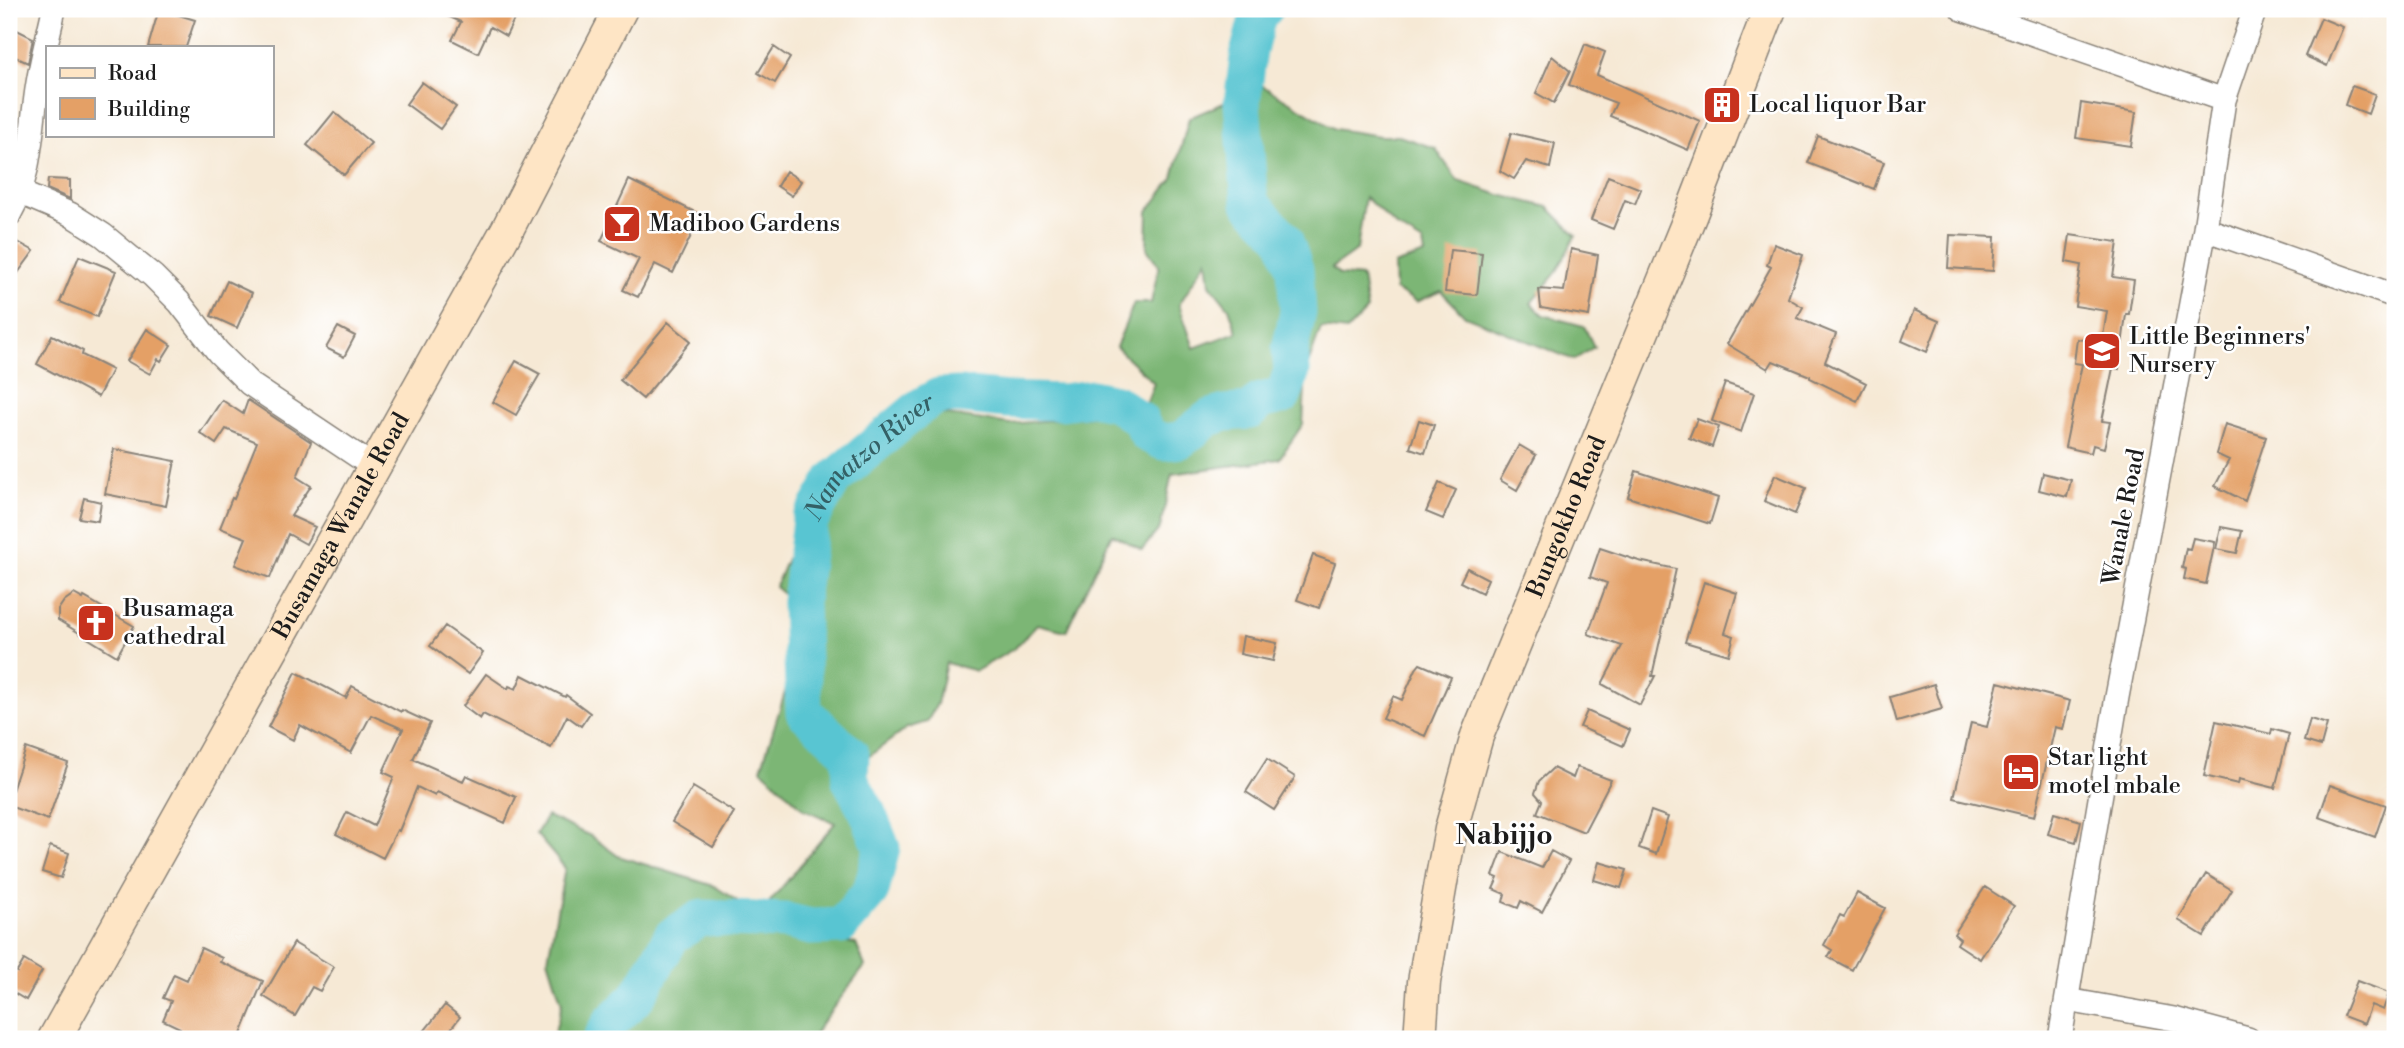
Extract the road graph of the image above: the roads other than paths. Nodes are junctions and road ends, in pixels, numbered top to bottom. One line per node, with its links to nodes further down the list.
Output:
1 (54, 9): 7 (street)
2 (621, 9): 11 (street, Busamaga Wanale Road)
3 (1769, 9): 14 (street, Bungokho Road)
4 (1962, 9): 6 (street)
5 (2255, 9): 6 (street, Wanale Road)
6 (2224, 100): 9 (street, Wanale Road)
7 (21, 193): 8 (street); 11 (street)
8 (9, 215)
9 (2206, 229): 10 (street); 12 (street, Wanale Road)
10 (2395, 296)
11 (374, 467): 13 (street, Busamaga Wanale Road)
12 (2067, 1000): 15 (street, Wanale Road); 16 (street)
13 (54, 1039)
14 (1420, 1039)
15 (2060, 1039)
16 (2249, 1039)

